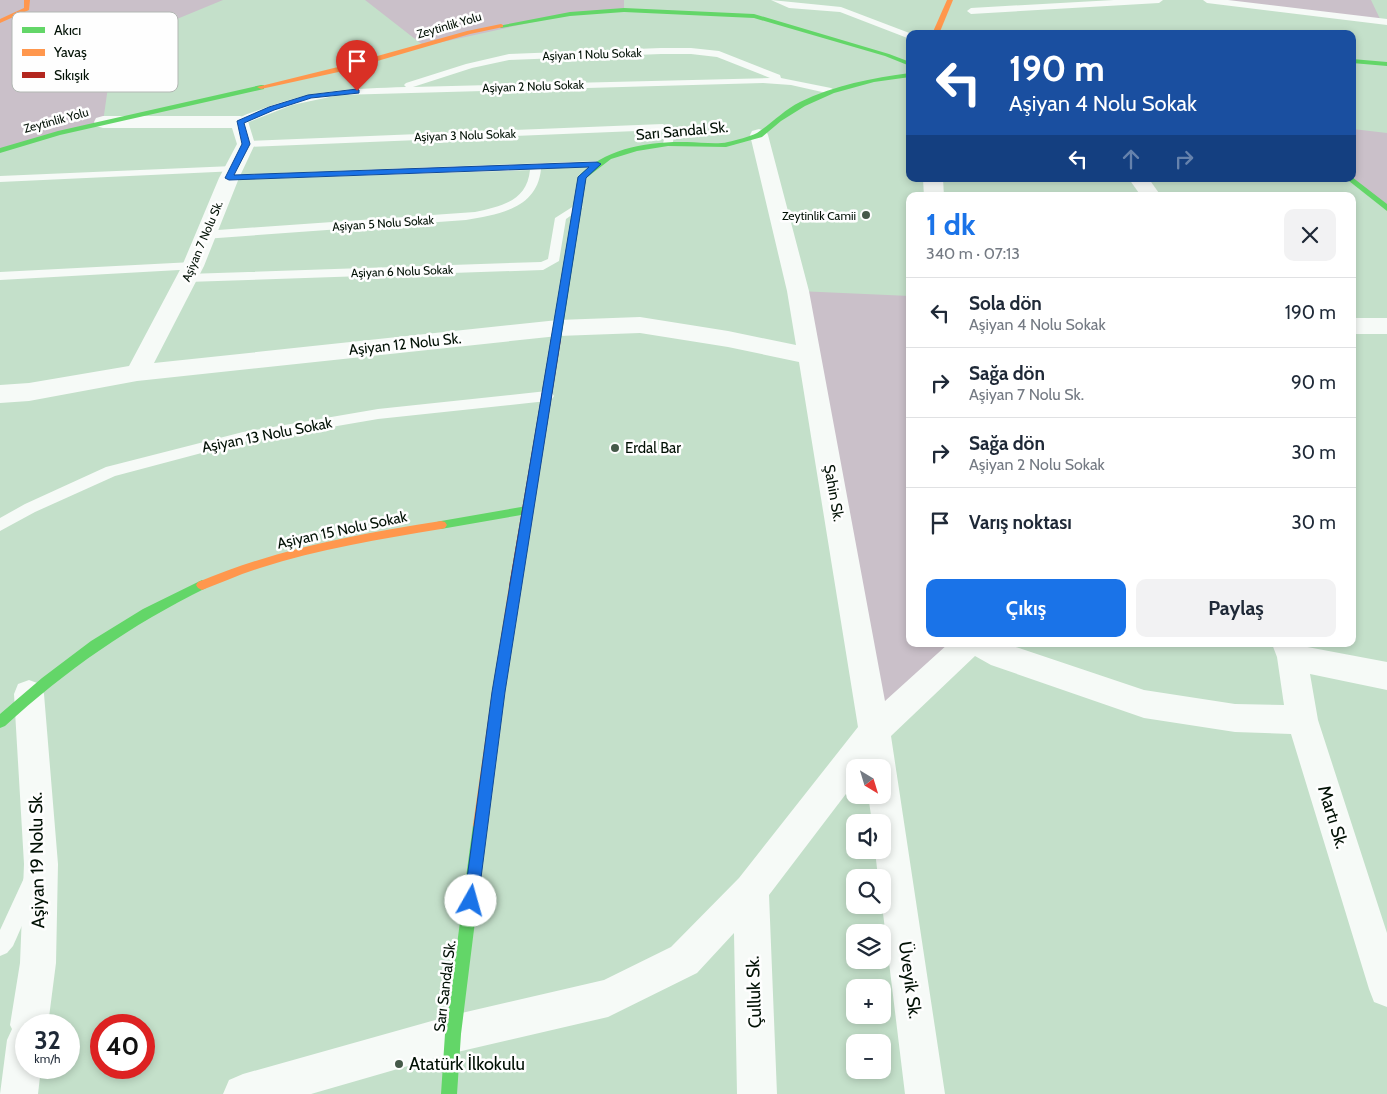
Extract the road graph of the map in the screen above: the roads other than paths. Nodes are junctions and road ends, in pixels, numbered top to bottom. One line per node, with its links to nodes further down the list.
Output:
1 (27, 0): 7 (street)
2 (775, 0): 10 (lane)
3 (950, 0): 9 (street)
4 (1159, 0): 6 (lane)
5 (1207, 0): 8 (lane)
6 (971, 11)
7 (21, 12)
8 (1387, 22)
9 (936, 30)
10 (906, 34)
11 (1356, 61): 13 (street)
12 (906, 62): 18 (street, Zeytinlik Yolu)
13 (1387, 64)
14 (906, 76): 17 (street)
15 (790, 82): 16 (lane, Aşiyan 2 Nolu Sokak); 16 (lane, Aşiyan 1 Nolu Sokak); 17 (lane, Aşiyan 2 Nolu Sokak)
16 (393, 90): 19 (lane, Aşiyan 2 Nolu Sokak)
17 (831, 90): 20 (street)
18 (103, 122): 19 (street); 23 (street, Zeytinlik Yolu)
19 (240, 122): 21 (street)
20 (759, 135): 22 (street, Sarı Sandal Sk.); 37 (street, Şahin Sk.)
21 (246, 144): 22 (lane, Aşiyan 3 Nolu Sokak); 26 (street, Aşiyan 7 Nolu Sk.)
22 (668, 144): 24 (street, Sarı Sandal Sk.)
23 (0, 151)
24 (597, 164): 25 (lane); 29 (street, Sarı Sandal Sk.)
25 (536, 167): 26 (lane); 31 (lane, Aşiyan 5 Nolu Sokak)
26 (231, 173): 27 (lane); 31 (street, Aşiyan 7 Nolu Sk.)
27 (0, 179)
28 (1356, 182): 30 (street)
29 (577, 207): 32 (lane, Aşiyan 6 Nolu Sokak); 36 (street, Sarı Sandal Sk.)
30 (1387, 208)
31 (204, 235): 32 (street, Aşiyan 7 Nolu Sk.)
32 (190, 272): 33 (lane); 38 (street, Aşiyan 7 Nolu Sk.)
33 (0, 276)
34 (1356, 326): 35 (street)
35 (1387, 326)
36 (558, 328): 37 (street, Aşiyan 12 Nolu Sk.); 38 (street, Aşiyan 12 Nolu Sk.); 41 (street, Sarı Sandal Sk.)
37 (809, 356): 52 (street, Şahin Sk.)
38 (137, 373): 39 (street, Aşiyan 12 Nolu Sk.)
39 (29, 392): 40 (street, Aşiyan 12 Nolu Sk.); 42 (street)
40 (0, 394)
41 (547, 396): 43 (street, Sarı Sandal Sk.); 44 (lane, Aşiyan 13 Nolu Sokak)
42 (0, 405)
43 (527, 510): 49 (street, Aşiyan 15 Nolu Sokak); 60 (street, Sarı Sandal Sk.)
44 (0, 525)
45 (965, 647): 52 (street)
46 (986, 647): 50 (street)
47 (1289, 650): 48 (street); 50 (street, Martı Sk.)
48 (1387, 676)
49 (29, 694): 51 (street, Aşiyan 15 Nolu Sokak); 55 (street, Aşiyan 19 Nolu Sk.)
50 (1302, 720): 58 (street, Martı Sk.)
51 (0, 722)
52 (876, 730): 53 (street); 56 (street)
53 (880, 759)
54 (886, 804): 66 (street, Üveyik Sk.)
55 (41, 864): 57 (lane); 59 (street, Aşiyan 19 Nolu Sk.)
56 (751, 890): 60 (street); 65 (street, Çulluk Sk.)
57 (0, 946)
58 (1387, 989)
59 (30, 1014)
60 (453, 1034): 63 (street); 64 (street, Sarı Sandal Sk.)
61 (20, 1079): 62 (street)
62 (18, 1094)
63 (243, 1094)
64 (449, 1094)
65 (757, 1094)
66 (925, 1094)

